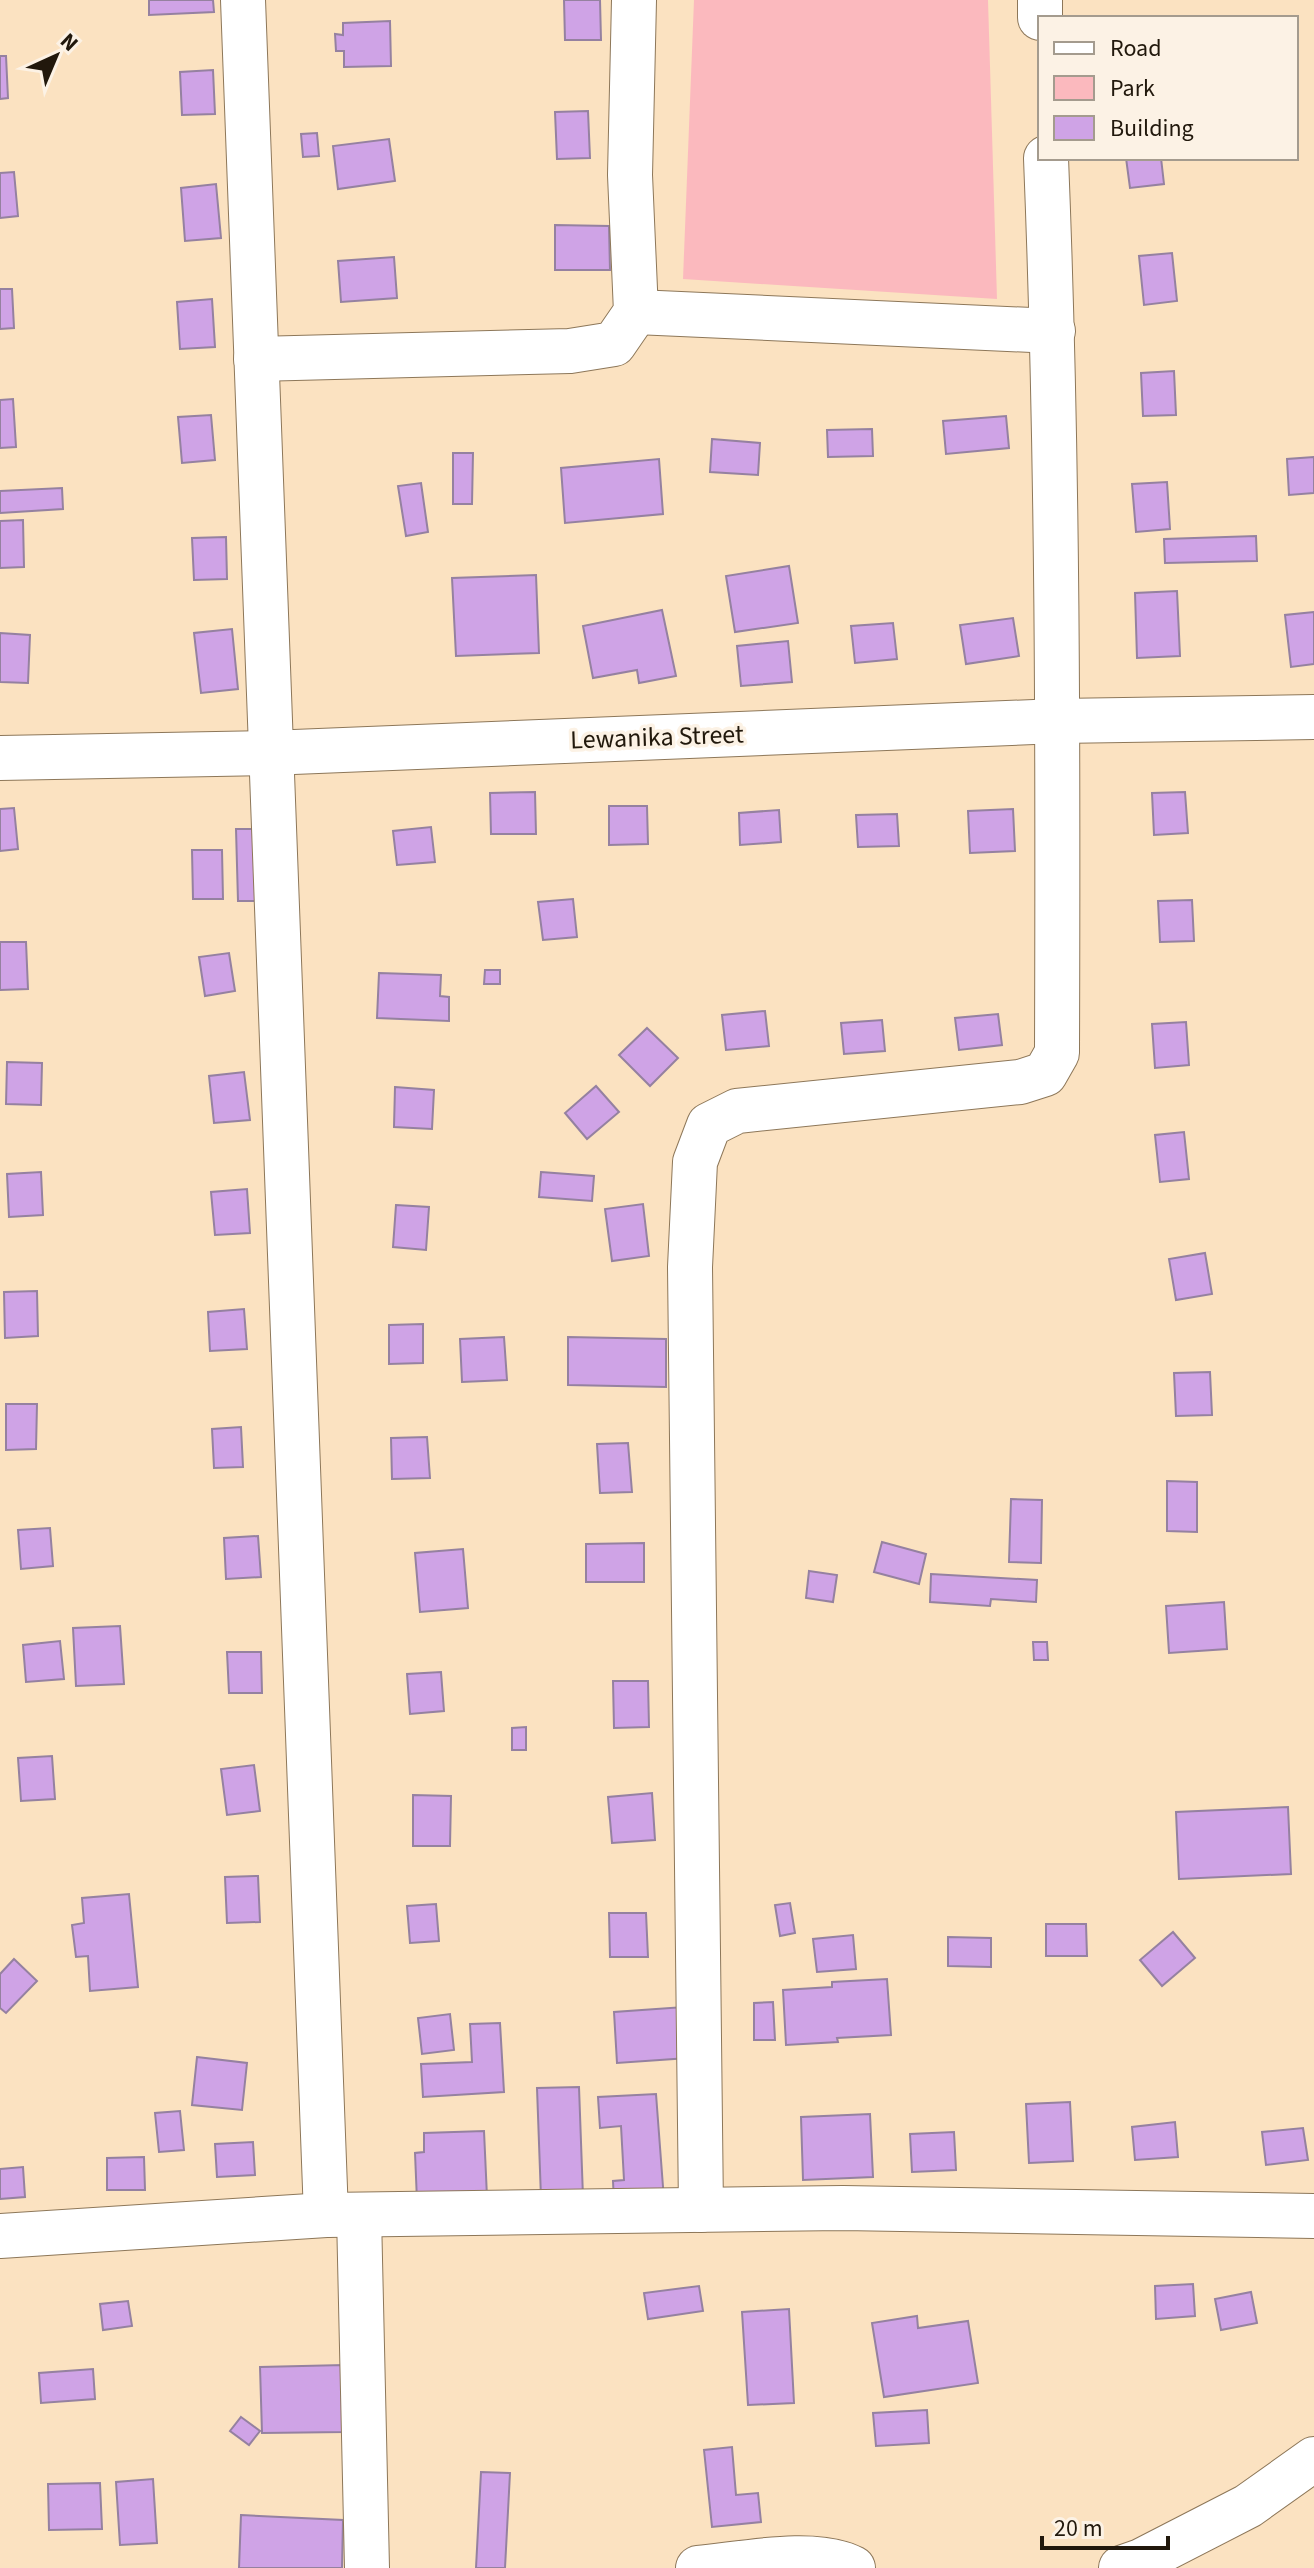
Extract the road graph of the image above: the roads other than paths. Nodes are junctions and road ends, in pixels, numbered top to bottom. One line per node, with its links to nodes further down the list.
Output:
1 (243, 0): 6 (street)
2 (634, 0): 4 (street)
3 (1046, 160): 5 (street)
4 (636, 312): 5 (street); 6 (street)
5 (1053, 331): 8 (street)
6 (256, 359): 9 (street)
7 (1314, 717): 8 (street, Lewanika Street)
8 (1058, 721): 9 (street, Lewanika Street); 11 (street)
9 (269, 753): 10 (street, Lewanika Street); 12 (street)
10 (0, 758)
11 (701, 2210): 12 (street); 13 (street)
12 (343, 2215): 14 (street); 16 (street)
13 (1314, 2216)
14 (0, 2236)
15 (1314, 2459): 19 (street)
16 (367, 2568)
17 (698, 2568): 18 (street)
18 (853, 2568)
19 (1121, 2568)

